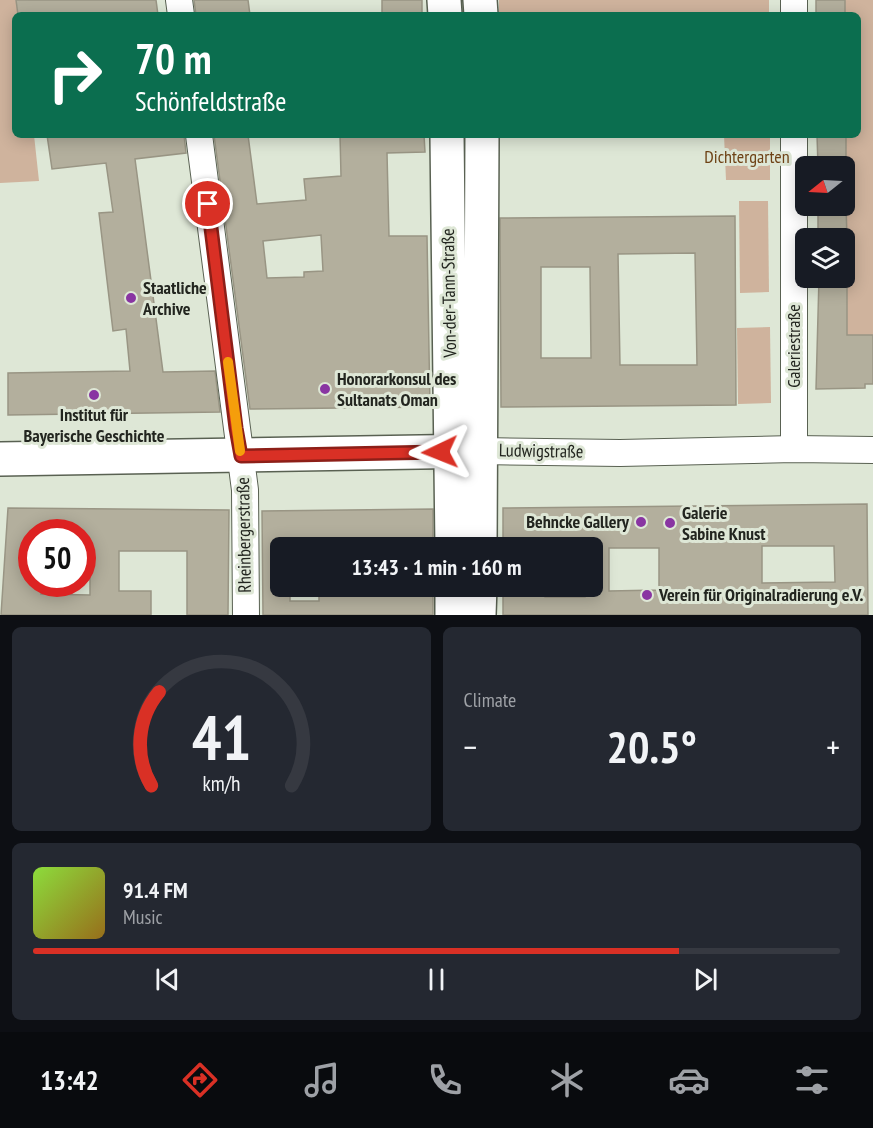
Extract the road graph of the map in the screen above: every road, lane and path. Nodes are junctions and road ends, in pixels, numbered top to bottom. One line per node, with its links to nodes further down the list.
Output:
1 (199, 138): 8 (street, Rheinbergerstraße)
2 (447, 138): 7 (main road, Von-der-Tann-Straße)
3 (482, 138): 7 (main road, Von-der-Tann-Straße)
4 (794, 138): 5 (street, Galeriestraße)
5 (794, 449): 6 (street, Ludwigstraße); 7 (street, Ludwigstraße)
6 (873, 450)
7 (466, 451): 8 (main road, Ludwigstraße); 10 (main road); 11 (main road)
8 (241, 456): 9 (main road, Ludwigstraße); 14 (street, Rheinbergerstraße)
9 (0, 459)
10 (454, 537)
11 (478, 537)
12 (452, 597): 15 (main road)
13 (480, 597): 16 (main road)
14 (246, 615)
15 (452, 615)
16 (479, 615)

